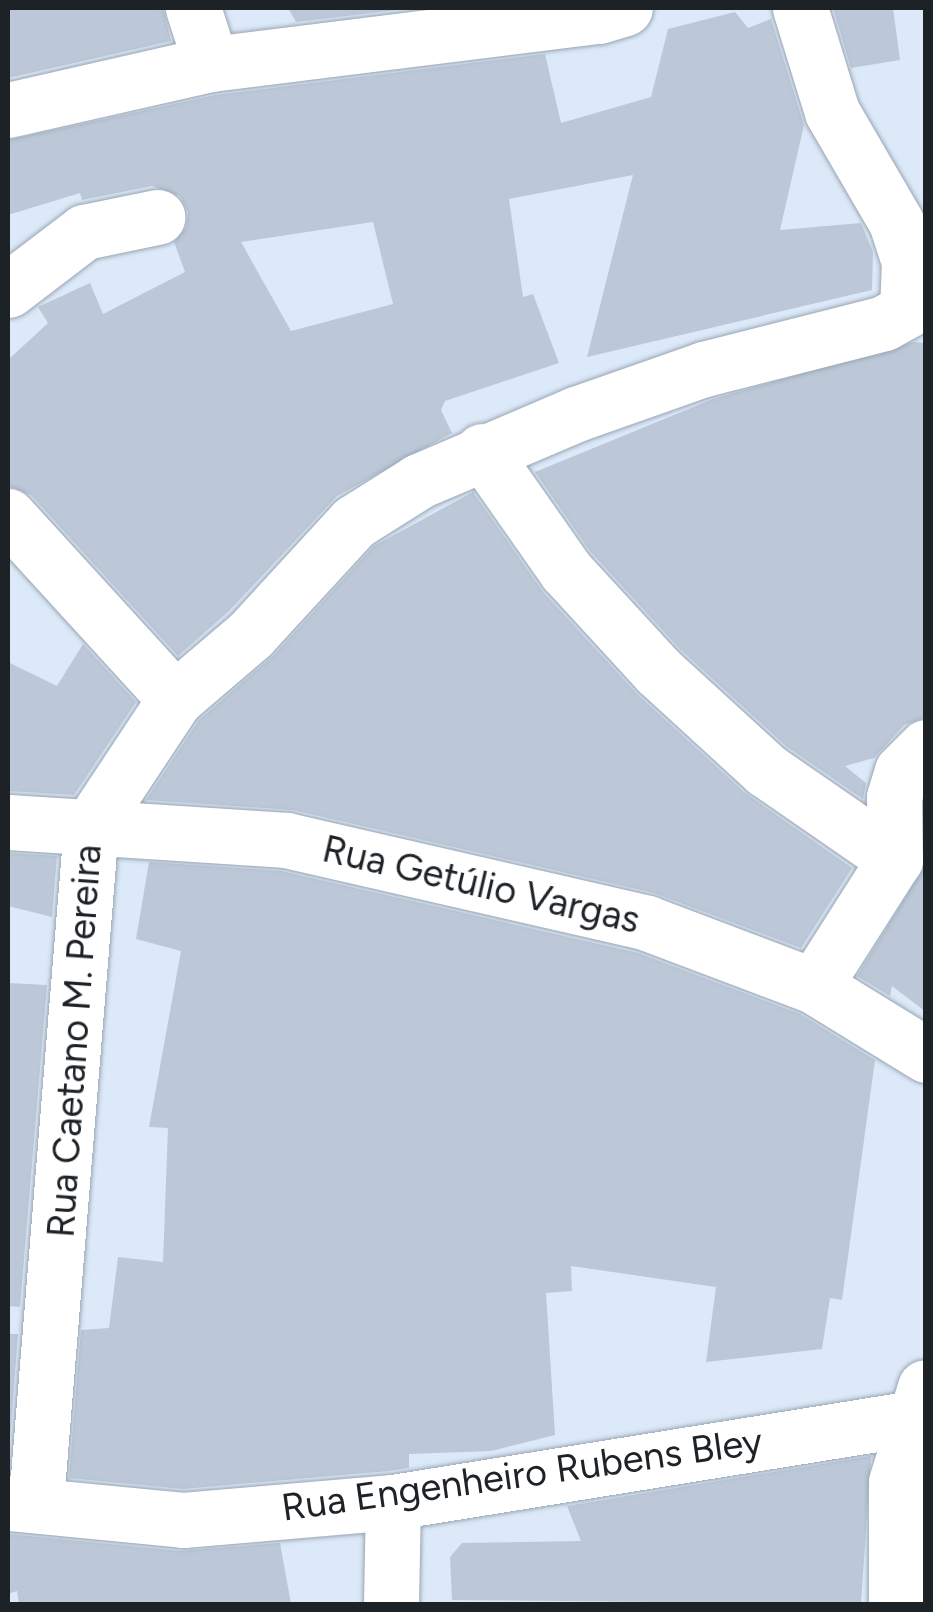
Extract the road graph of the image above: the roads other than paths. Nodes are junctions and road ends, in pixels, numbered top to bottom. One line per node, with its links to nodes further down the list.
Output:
1 (193, 8): 4 (street)
2 (625, 8): 4 (street)
3 (800, 8): 8 (street, Rua Caetano M. Pereira)
4 (211, 64): 5 (street)
5 (8, 110)
6 (158, 217): 7 (street)
7 (8, 290)
8 (916, 313): 9 (street, Rua Caetano M. Pereira)
9 (482, 451): 11 (street, Rua Caetano M. Pereira); 15 (street)
10 (8, 516): 11 (street)
11 (175, 699): 14 (street, Rua Caetano M. Pereira)
12 (926, 747): 15 (street)
13 (8, 822): 14 (street, Rua Getúlio Vargas)
14 (91, 826): 16 (street, Rua Getúlio Vargas); 19 (street, Rua Caetano M. Pereira)
15 (895, 858): 16 (street)
16 (814, 986): 17 (street, Rua Getúlio Vargas)
17 (926, 1055)
18 (923, 1405): 20 (street, Rua Engenheiro Rubens Bley); 22 (street)
19 (22, 1502): 20 (street, Rua Engenheiro Rubens Bley)
20 (393, 1502): 21 (street)
21 (391, 1604)
22 (896, 1604)

